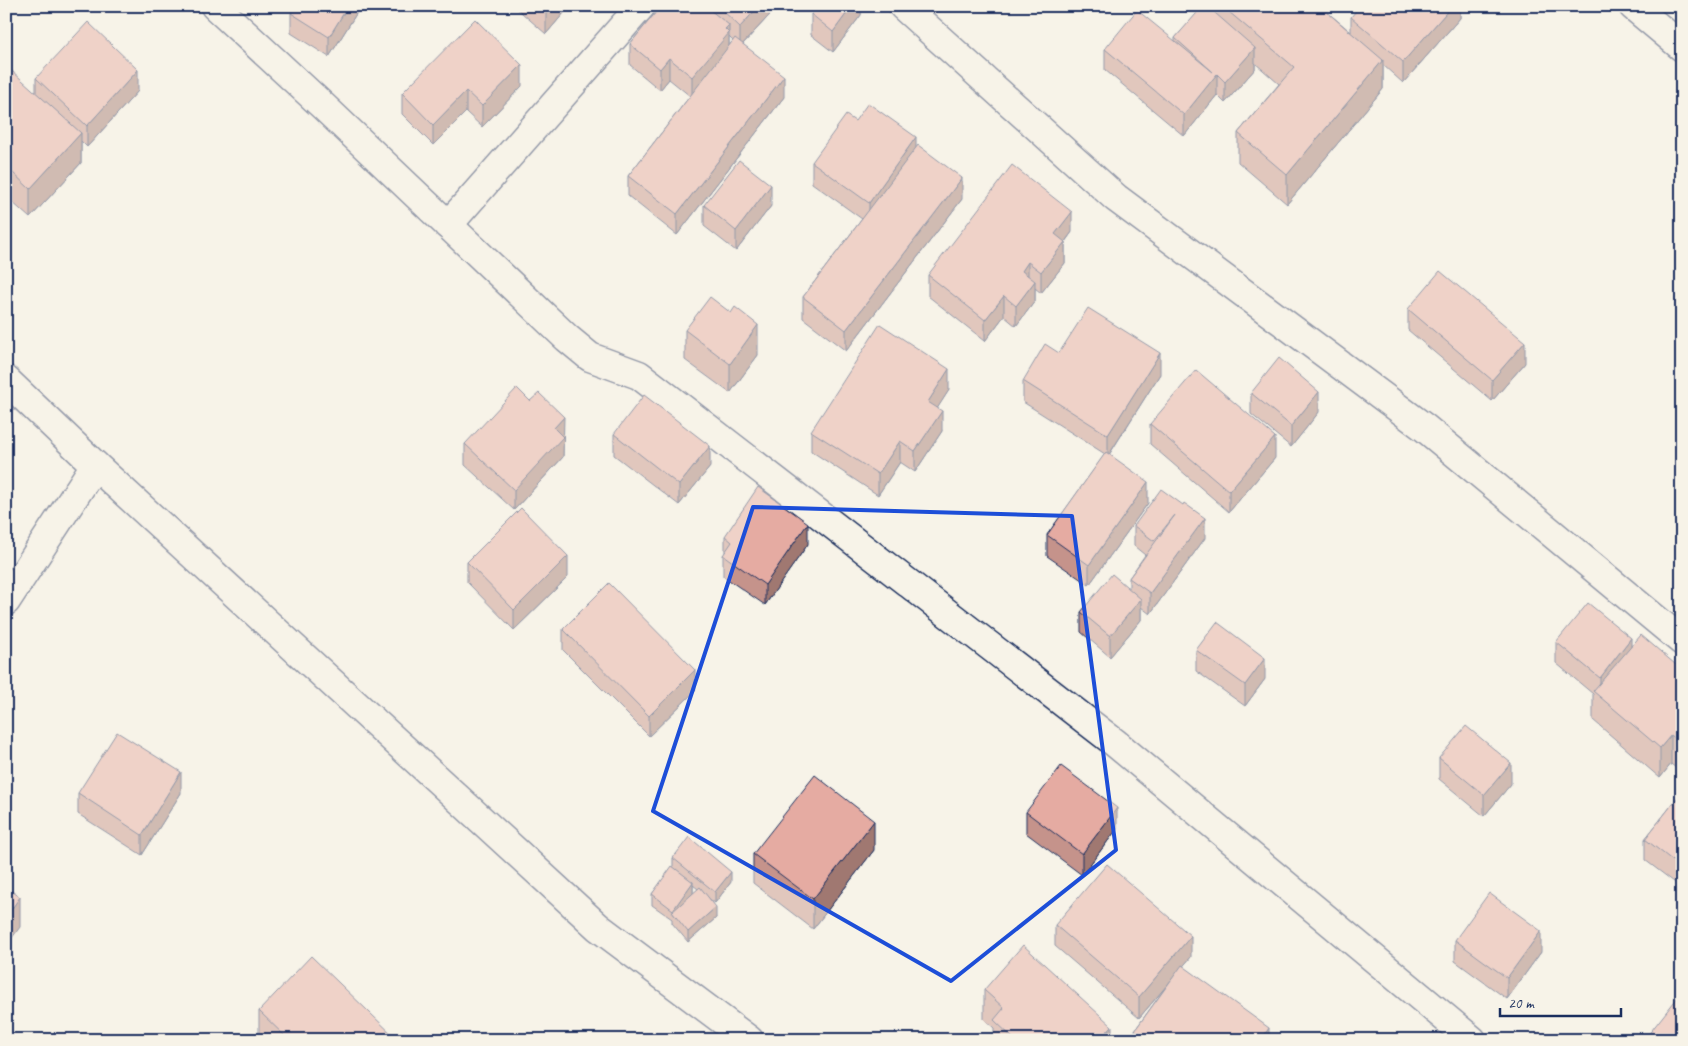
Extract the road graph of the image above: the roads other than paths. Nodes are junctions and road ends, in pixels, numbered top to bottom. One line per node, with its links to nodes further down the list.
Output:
1 (214, 6): 6 (street)
2 (641, 6): 6 (street)
3 (903, 6): 10 (street)
4 (1633, 6): 5 (street)
5 (1682, 47)
6 (448, 225): 12 (street)
7 (6, 380): 8 (street)
8 (95, 465): 9 (street); 11 (street)
9 (6, 601)
10 (1682, 641)
11 (749, 1040)
12 (1472, 1040)

